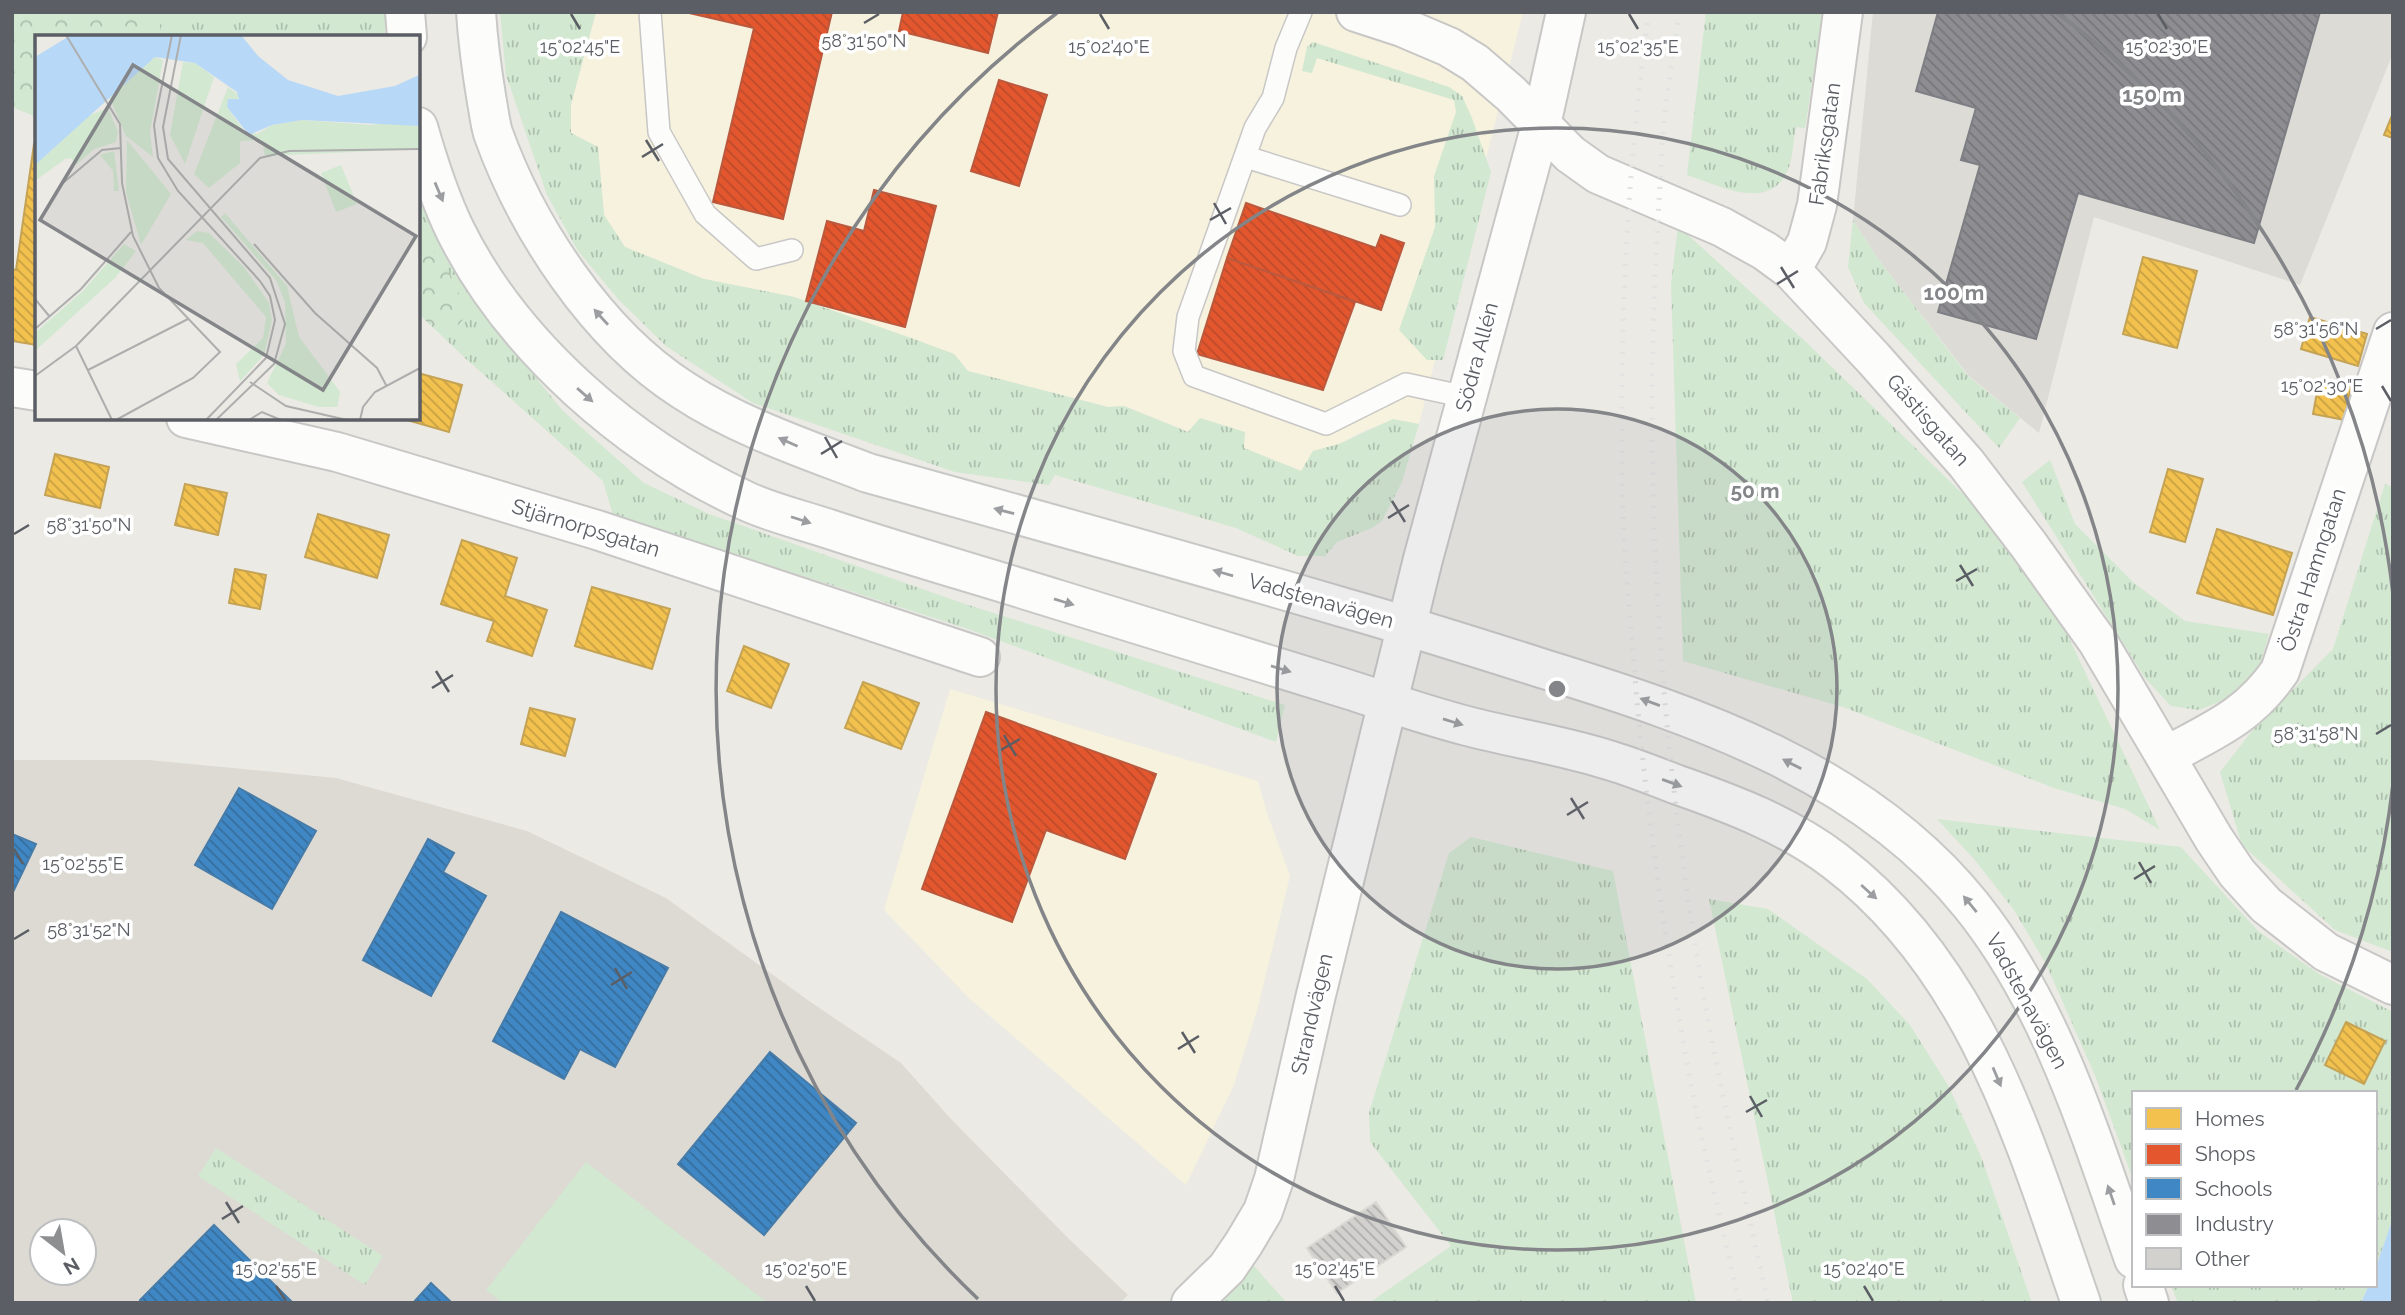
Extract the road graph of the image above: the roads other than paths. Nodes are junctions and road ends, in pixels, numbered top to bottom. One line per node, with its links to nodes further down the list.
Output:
1 (405, 12): 8 (main road)
2 (477, 12): 20 (main road, Vadstenavägen, one-way to 2)
3 (650, 12): 13 (lane)
4 (1301, 12): 11 (lane)
5 (1356, 12): 9 (main road, Gästisgatan)
6 (1566, 12): 9 (main road, Södra Allén)
7 (1843, 12): 14 (main road, Fabriksgatan)
8 (407, 35)
9 (1541, 125): 14 (main road, Gästisgatan); 18 (main road, Södra Allén)
10 (420, 134): 22 (main road, one-way to 22)
11 (1246, 157): 12 (lane); 18 (lane)
12 (1400, 205)
13 (792, 250)
14 (1791, 270): 23 (main road, Gästisgatan)
15 (2393, 331): 23 (main road, Östra Hamngatan)
16 (12, 387): 17 (main road)
17 (35, 391)
18 (1466, 397): 20 (main road, Södra Allén)
19 (195, 420): 21 (main road, Stjärnorpsgatan)
20 (1407, 626): 22 (main road, Södra Allén); 25 (main road, Vadstenavägen, one-way to 20)
21 (981, 657)
22 (1388, 702): 26 (main road, Strandvägen); 27 (main road, one-way to 27)
23 (2166, 756): 24 (main road, Gästisgatan)
24 (2380, 979)
25 (2132, 1253)
26 (1191, 1303)
27 (2081, 1303)

